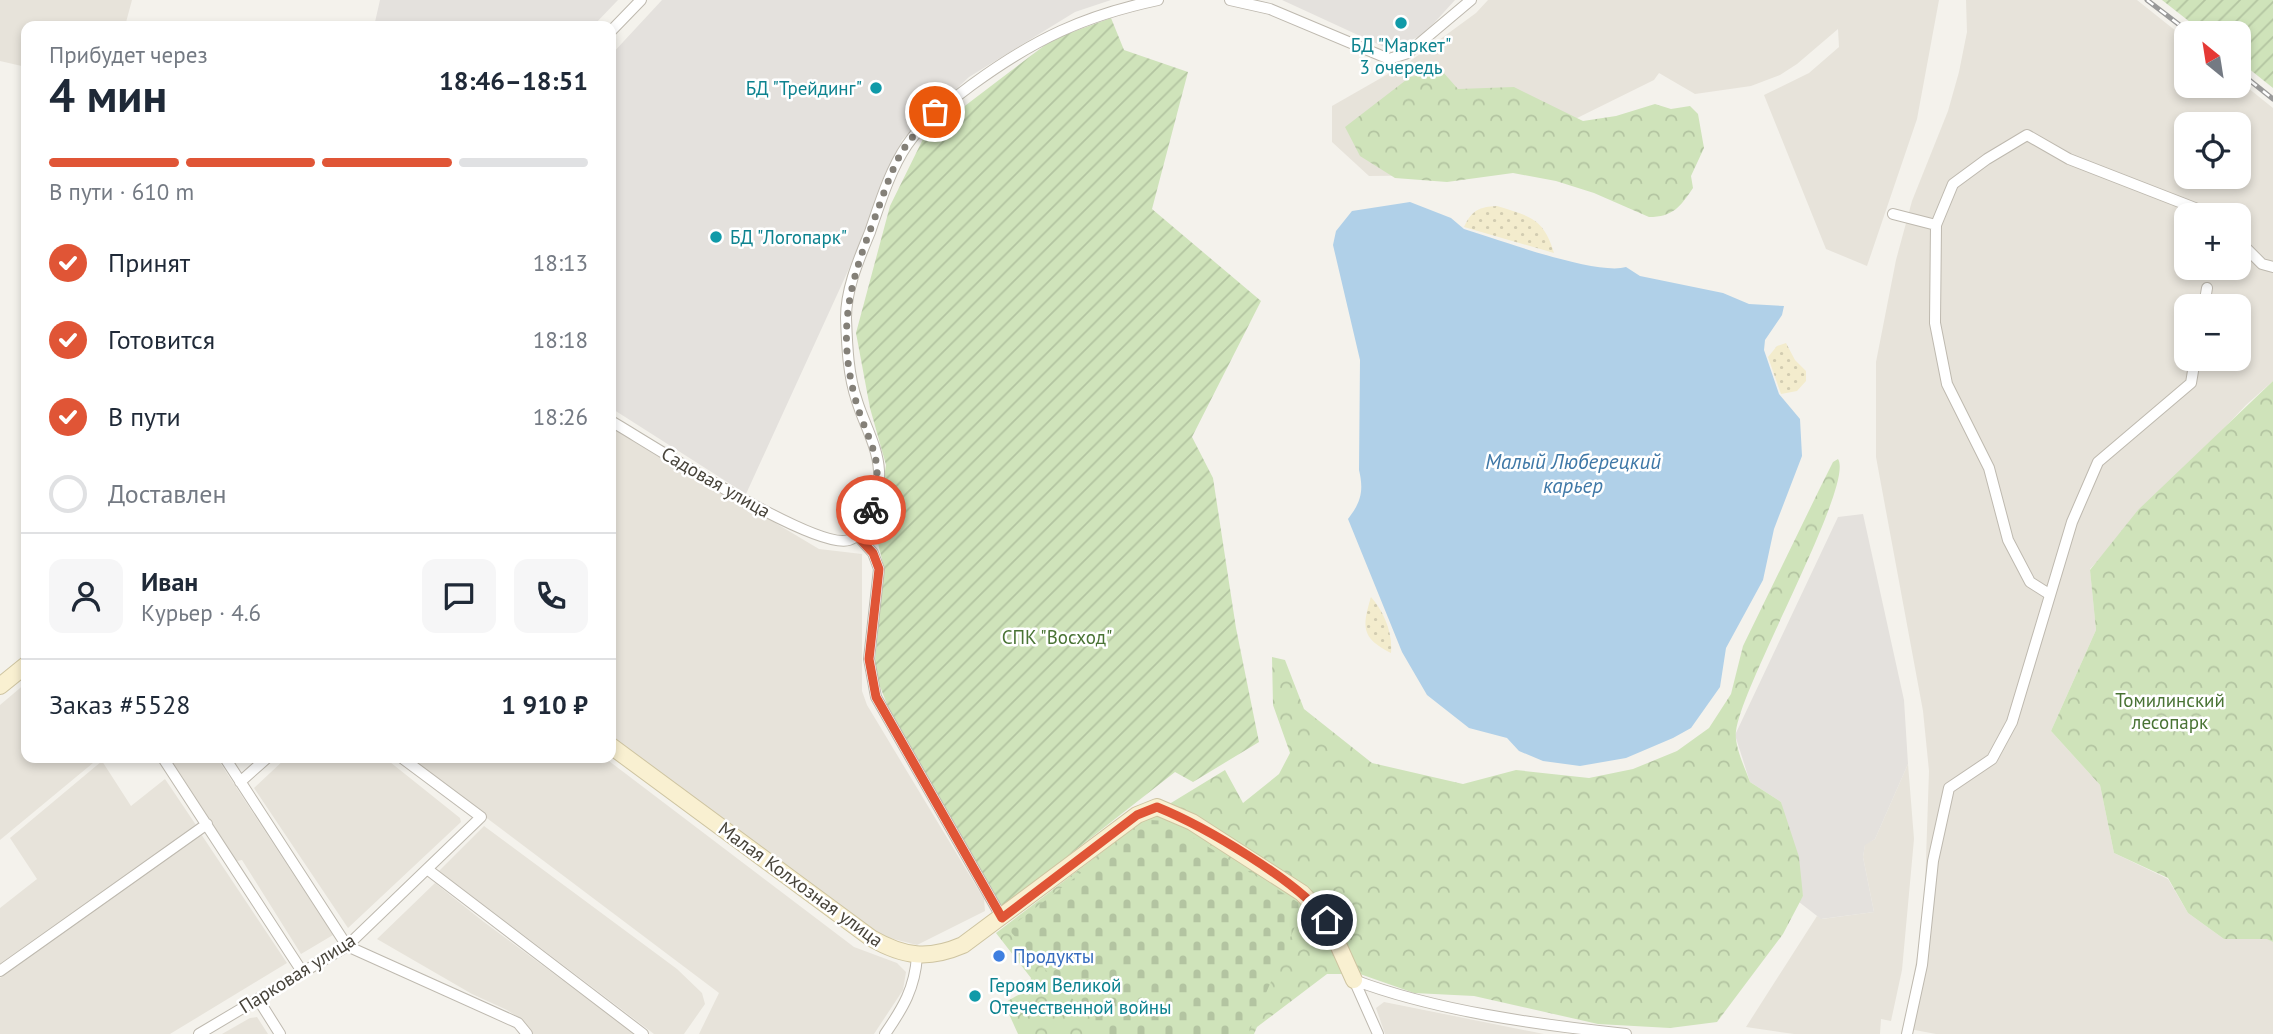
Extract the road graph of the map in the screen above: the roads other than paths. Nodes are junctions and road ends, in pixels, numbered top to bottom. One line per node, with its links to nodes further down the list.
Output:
1 (641, 0): 5 (street)
2 (1158, 0): 15 (street)
3 (1230, 0): 4 (street)
4 (1471, 0)
5 (616, 26)
6 (2182, 203): 8 (street)
7 (1893, 215): 8 (street)
8 (1936, 225): 16 (street)
9 (2251, 253): 10 (street)
10 (2273, 267)
11 (2207, 288): 12 (street)
12 (2206, 294)
13 (2193, 371): 16 (street)
14 (616, 424): 15 (street, Садовая улица)
15 (856, 535): 27 (street)
16 (2049, 594): 41 (street)
17 (21, 669): 18 (street)
18 (0, 686)
19 (616, 750): 29 (street, Малая Колхозная улица)
20 (166, 763): 25 (street)
21 (228, 763): 24 (street)
22 (261, 763): 24 (street)
23 (409, 763): 26 (street, Парковая улица)
24 (240, 782): 28 (street)
25 (207, 824): 30 (street); 31 (street)
26 (427, 869): 28 (street, Парковая улица); 37 (street)
27 (1002, 918): 29 (street, Малая Колхозная улица); 32 (street, Малая Колхозная улица)
28 (347, 946): 31 (street, Парковая улица); 36 (street)
29 (917, 956): 38 (street)
30 (0, 971)
31 (303, 973): 33 (street, Парковая улица)
32 (1354, 980): 39 (street); 40 (street)
33 (258, 999): 34 (street, Парковая улица); 35 (street)
34 (199, 1034)
35 (280, 1034)
36 (527, 1034)
37 (643, 1034)
38 (885, 1034)
39 (1378, 1034)
40 (1626, 1034)
41 (1907, 1034)

